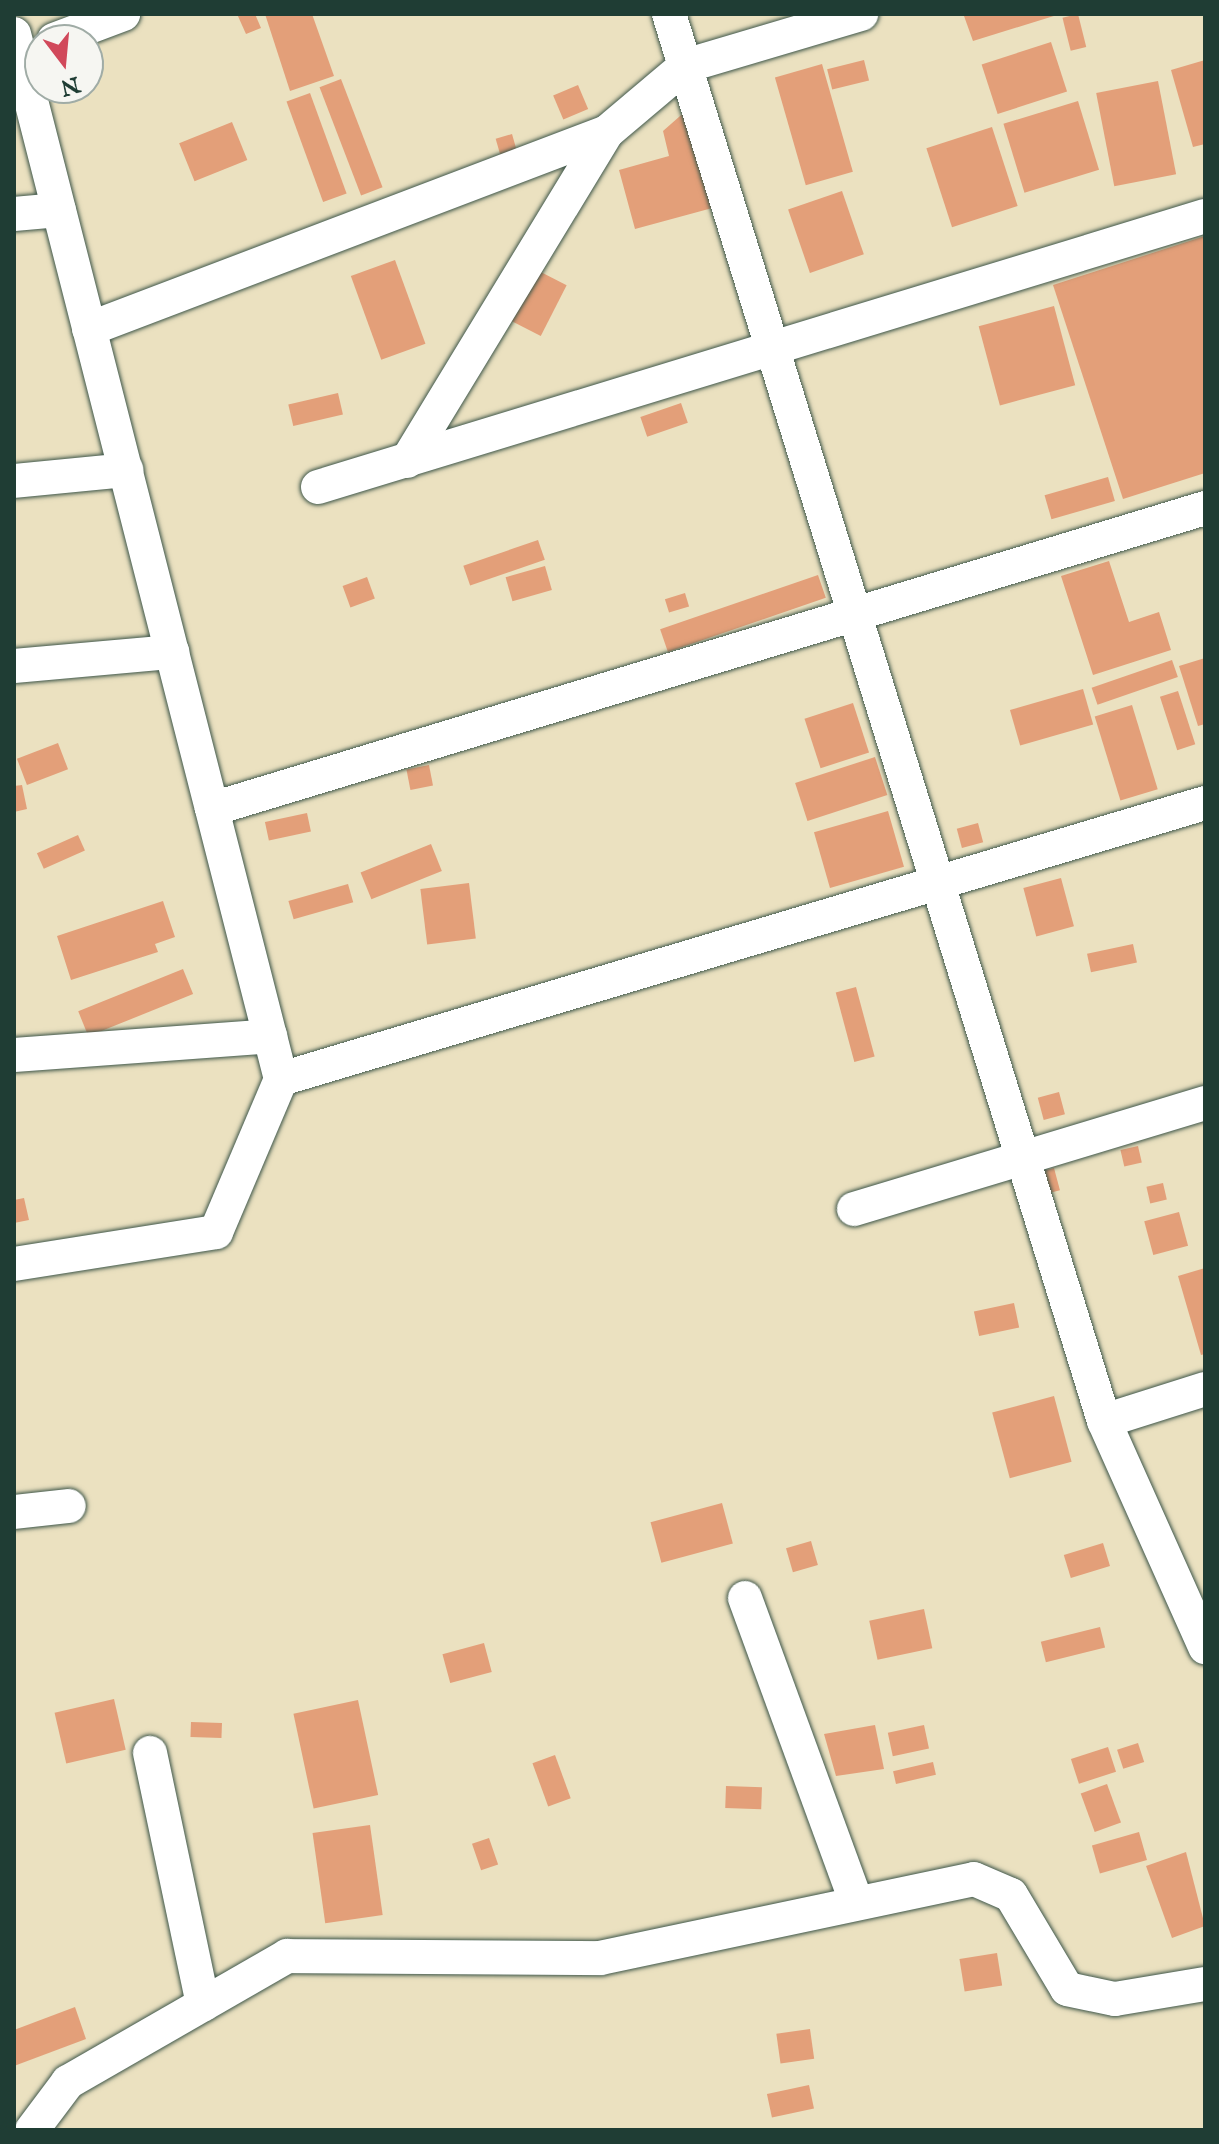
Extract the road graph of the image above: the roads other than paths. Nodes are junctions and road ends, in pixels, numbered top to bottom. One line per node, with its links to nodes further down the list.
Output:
1 (123, 14): 4 (street)
2 (669, 14): 5 (street)
3 (861, 14): 5 (street)
4 (96, 24)
5 (685, 66): 7 (street); 12 (street)
6 (37, 104): 8 (street)
7 (607, 132): 11 (street); 13 (street)
8 (59, 210): 9 (street); 11 (street)
9 (14, 214)
10 (1205, 216): 12 (street)
11 (89, 329): 14 (street)
12 (773, 349): 13 (street); 18 (street)
13 (407, 461): 16 (street)
14 (126, 470): 15 (street); 19 (street)
15 (14, 481)
16 (318, 487)
17 (1205, 508): 18 (street)
18 (855, 615): 22 (street); 23 (street)
19 (172, 652): 20 (street); 22 (street)
20 (14, 666)
21 (1205, 803): 23 (street)
22 (212, 809): 24 (street)
23 (937, 883): 26 (street); 28 (street)
24 (270, 1036): 25 (street); 26 (street)
25 (14, 1055)
26 (281, 1079): 30 (street)
27 (1205, 1103): 28 (street)
28 (1023, 1158): 29 (street); 32 (street)
29 (854, 1209)
30 (14, 1264)
31 (1205, 1389): 32 (street)
32 (1104, 1421): 36 (street)
33 (69, 1506): 34 (street)
34 (14, 1512)
35 (745, 1598): 38 (street)
36 (1205, 1647)
37 (150, 1753): 40 (street)
38 (856, 1902): 39 (street); 40 (street)
39 (1205, 1984)
40 (203, 2004): 41 (street)
41 (32, 2130)

